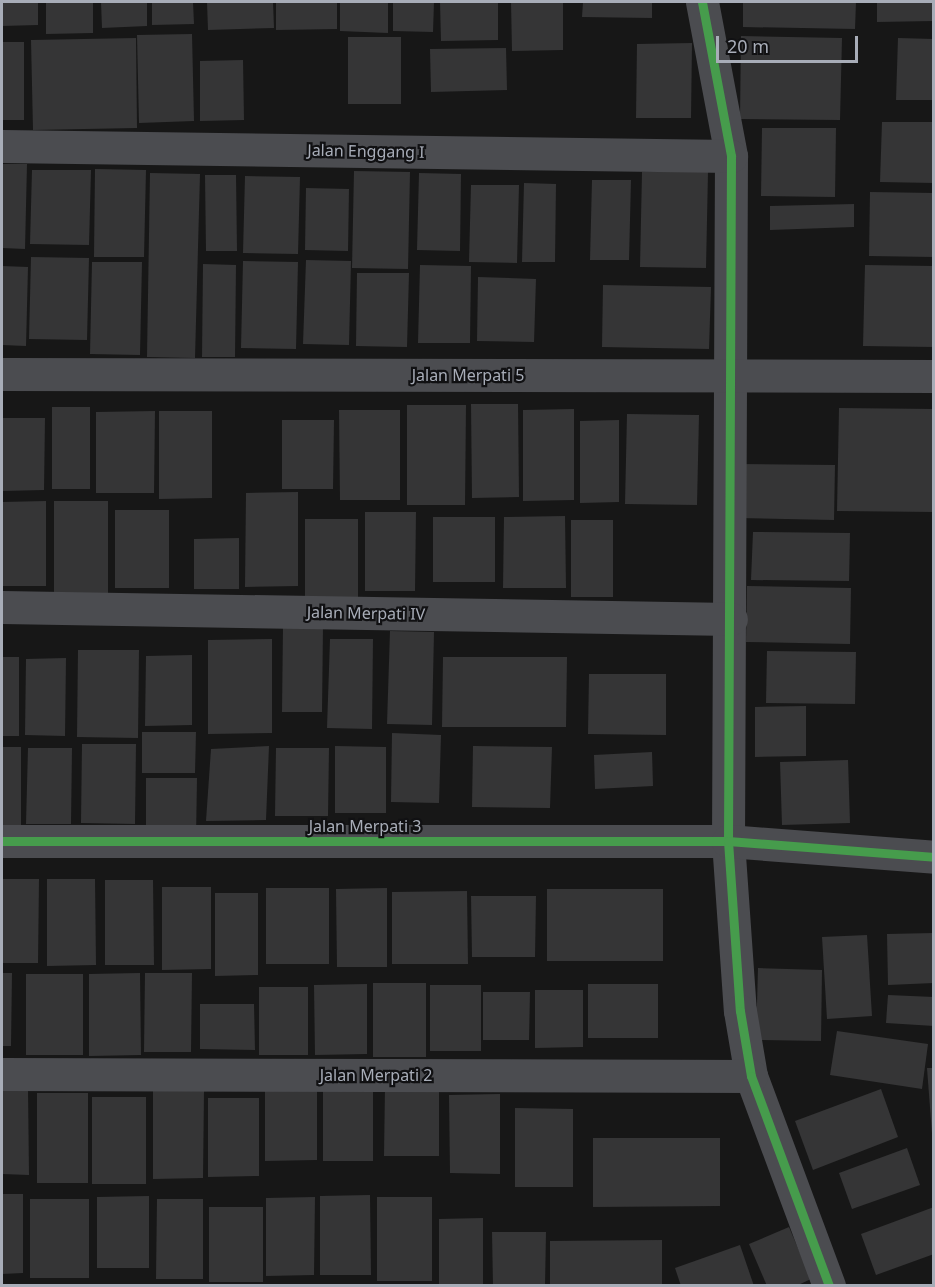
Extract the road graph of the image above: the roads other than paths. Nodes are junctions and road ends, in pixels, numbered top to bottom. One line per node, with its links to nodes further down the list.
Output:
1 (702, 2): 3 (street)
2 (2, 146): 3 (street, Jalan Enggang I)
3 (731, 156): 5 (street)
4 (2, 374): 5 (street, Jalan Merpati 5)
5 (733, 375): 6 (street, Jalan Merpati 5); 8 (street)
6 (933, 376)
7 (2, 607): 8 (street, Jalan Merpati IV)
8 (731, 619): 10 (street)
9 (2, 841): 10 (street, Jalan Merpati 3)
10 (728, 841): 11 (street, Jalan Merpati 3); 13 (street)
11 (933, 857)
12 (2, 1074): 13 (street, Jalan Merpati 2)
13 (751, 1076): 14 (street)
14 (829, 1286)

